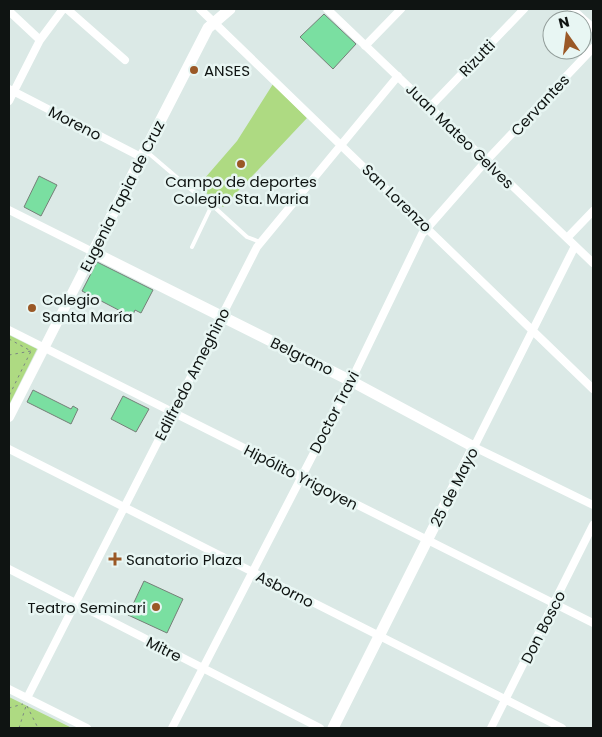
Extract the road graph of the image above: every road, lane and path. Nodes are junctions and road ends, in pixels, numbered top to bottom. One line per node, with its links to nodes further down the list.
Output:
1 (65, 9): 11 (street); 14 (street)
2 (200, 9): 9 (street, San Lorenzo)
3 (230, 9): 9 (main road, Eugenia Tapia de Cruz)
4 (327, 9): 12 (street, Juan Mateo Gelves)
5 (401, 9): 12 (street)
6 (524, 9): 18 (street, Rizutti)
7 (572, 9): 10 (street)
8 (9, 11): 11 (street)
9 (214, 22): 19 (street, San Lorenzo); 20 (main road, Eugenia Tapia de Cruz)
10 (593, 28)
11 (40, 40): 16 (street)
12 (366, 46): 15 (street, Juan Mateo Gelves)
13 (593, 48): 21 (street, Cervantes)
14 (125, 60)
15 (398, 76): 18 (street, Juan Mateo Gelves); 19 (street, Edilfredo Ameghino)
16 (11, 90): 17 (street); 20 (street, Moreno)
17 (9, 101)
18 (430, 107): 21 (street, Juan Mateo Gelves)
19 (341, 144): 25 (street, San Lorenzo); 27 (street, Edilfredo Ameghino)
20 (143, 153): 22 (lane); 30 (main road, Eugenia Tapia de Cruz)
21 (486, 161): 25 (street, Doctor Travi); 26 (street, Juan Mateo Gelves)
22 (194, 192)
23 (9, 210): 30 (street, Belgrano)
24 (593, 210): 26 (street)
25 (427, 227): 34 (street, San Lorenzo); 39 (street, Doctor Travi)
26 (567, 238): 28 (street, Juan Mateo Gelves)
27 (260, 242): 29 (lane); 32 (street, Edilfredo Ameghino)
28 (575, 246): 31 (street, Juan Mateo Gelves); 34 (street, 25 de Mayo)
29 (192, 247)
30 (93, 252): 32 (main road, Belgrano); 36 (street, Eugenia Tapia de Cruz)
31 (593, 263)
32 (221, 317): 39 (main road, Belgrano); 43 (street, Edilfredo Ameghino)
33 (9, 330): 36 (street, Hipólito Yrigoyen)
34 (532, 330): 40 (street, San Lorenzo); 45 (street, 25 de Mayo)
35 (9, 339): 37 (path)
36 (44, 348): 43 (street, Hipólito Yrigoyen); 44 (street, Eugenia Tapia de Cruz)
37 (32, 351): 38 (path); 41 (path)
38 (9, 355)
39 (351, 380): 45 (main road, Belgrano); 47 (street, Doctor Travi)
40 (593, 389)
41 (10, 390): 42 (path)
42 (9, 396)
43 (172, 412): 47 (street, Hipólito Yrigoyen); 49 (street, Edilfredo Ameghino)
44 (9, 417)
45 (474, 447): 48 (street, Belgrano); 51 (main road, 25 de Mayo)
46 (9, 449): 49 (street, Asborno)
47 (300, 477): 51 (street, Hipólito Yrigoyen); 53 (street, Doctor Travi)
48 (593, 506)
49 (125, 508): 53 (street, Asborno); 54 (street, Edilfredo Ameghino)
50 (593, 525): 55 (street, Don Bosco)
51 (427, 541): 55 (street, Hipólito Yrigoyen); 57 (main road, 25 de Mayo)
52 (9, 569): 54 (street, Mitre)
53 (252, 572): 57 (street, Asborno); 58 (street, Doctor Travi)
54 (76, 603): 58 (street, Mitre); 61 (street, Edilfredo Ameghino)
55 (555, 604): 56 (street, Hipólito Yrigoyen); 60 (street, Don Bosco)
56 (593, 623)
57 (379, 637): 60 (street, Asborno); 68 (main road, 25 de Mayo)
58 (203, 668): 66 (street, Doctor Travi); 67 (street, Mitre)
59 (9, 689): 61 (street)
60 (506, 700): 69 (street, Don Bosco); 70 (street, Asborno)
61 (27, 701): 62 (path); 63 (path); 64 (path); 65 (street)
62 (9, 708)
63 (19, 728)
64 (38, 728)
65 (87, 728)
66 (172, 728)
67 (320, 728)
68 (333, 728)
69 (492, 728)
70 (562, 728)

